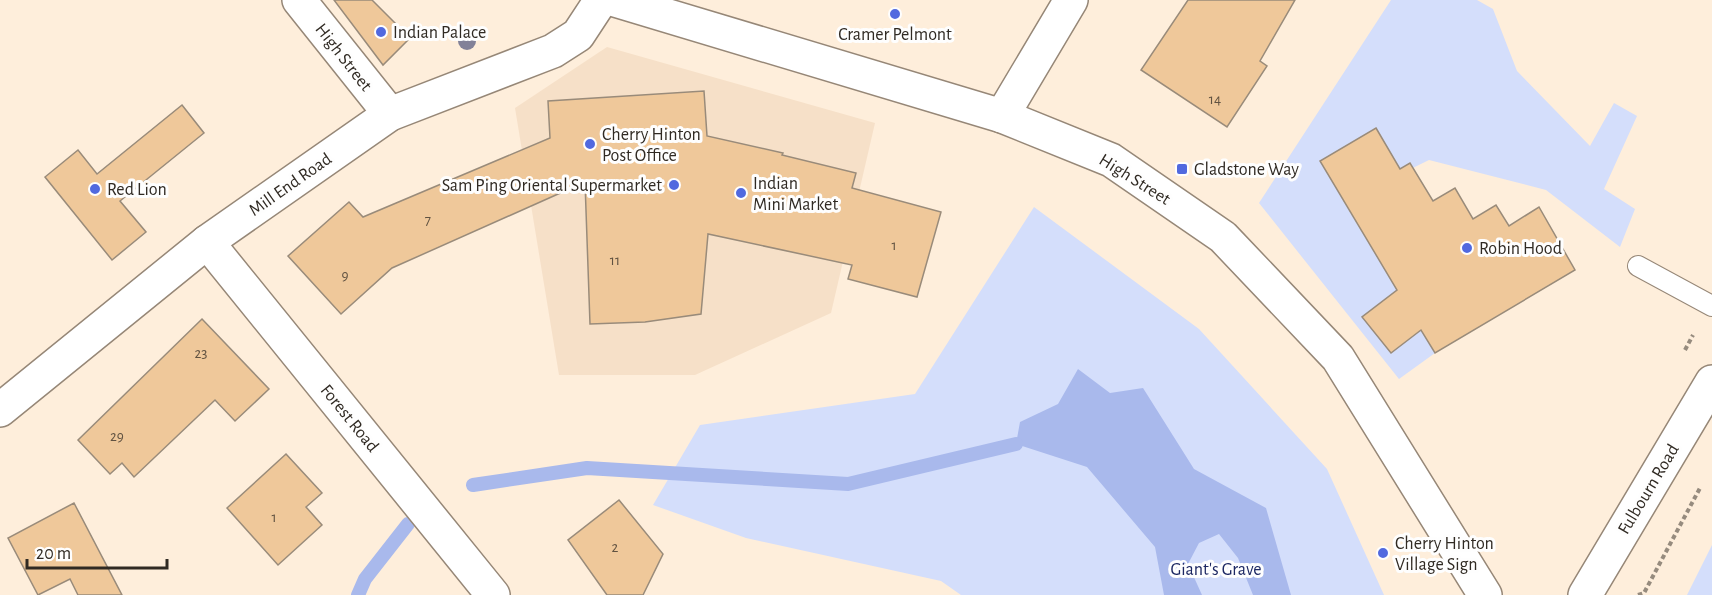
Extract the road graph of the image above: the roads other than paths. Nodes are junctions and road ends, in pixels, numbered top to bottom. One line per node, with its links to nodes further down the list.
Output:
1 (299, 0): 5 (street, High Street)
2 (601, 0): 5 (street, Mill End Road)
3 (615, 0): 6 (street, High Street)
4 (1071, 0): 6 (street)
5 (390, 114): 7 (street, Mill End Road)
6 (1002, 116): 13 (street, High Street)
7 (207, 242): 11 (street, Mill End Road); 12 (street, Forest Road)
8 (1638, 266): 9 (lane)
9 (1712, 306)
10 (1712, 382): 14 (street, Fulbourn Road)
11 (0, 410)
12 (493, 595)
13 (1485, 595)
14 (1585, 595)

